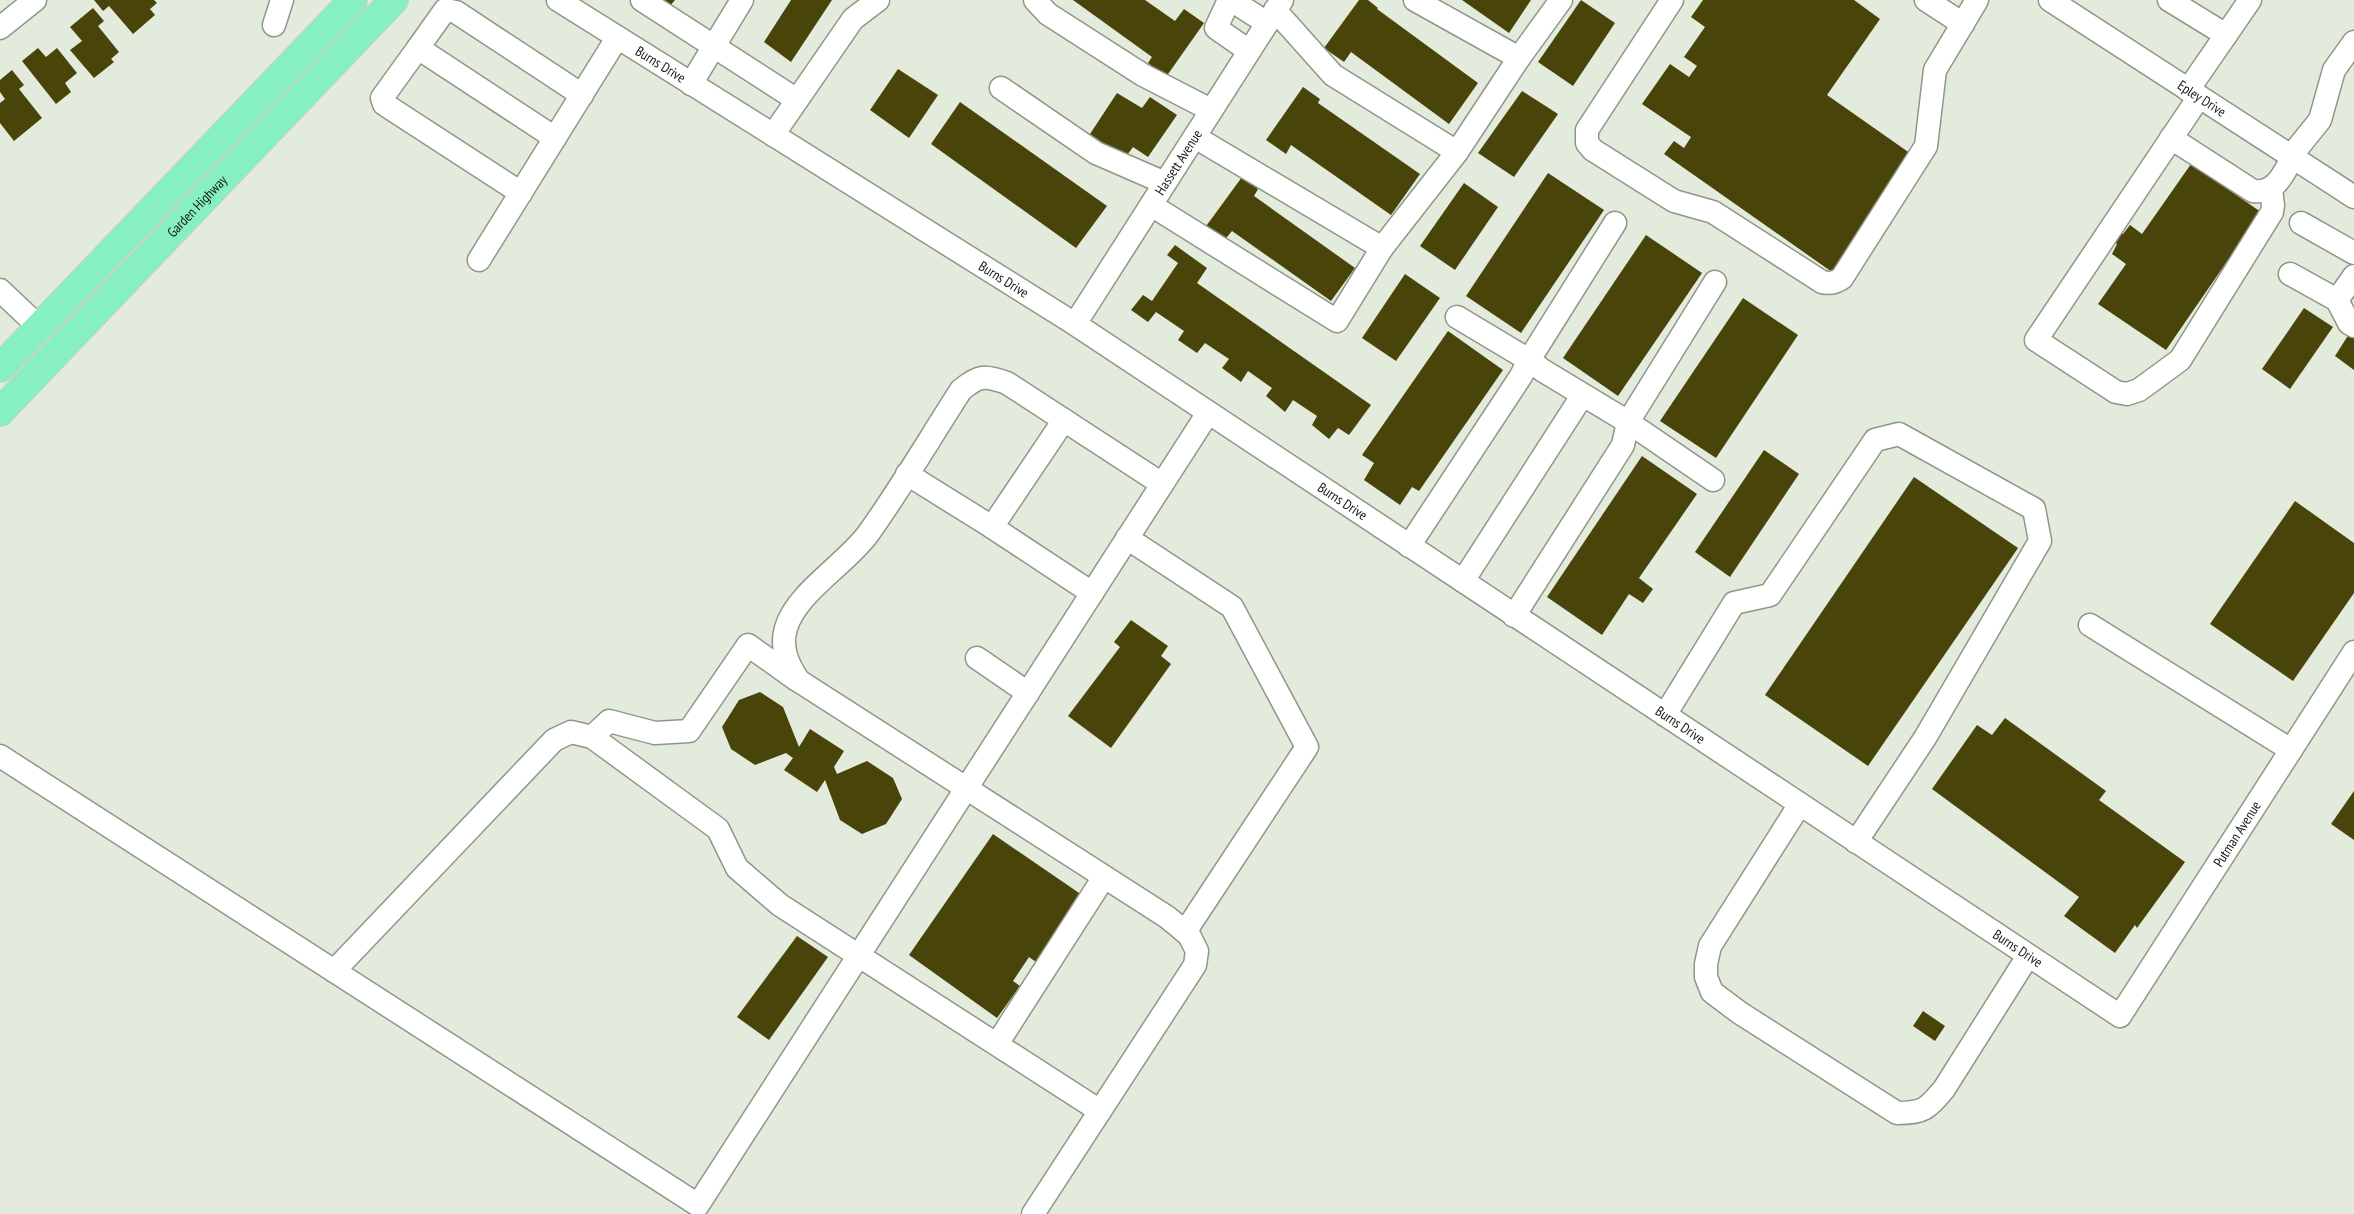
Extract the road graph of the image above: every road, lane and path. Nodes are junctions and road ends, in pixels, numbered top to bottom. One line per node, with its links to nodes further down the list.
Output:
1 (35, 0): 23 (street)
2 (282, 0): 22 (street)
3 (353, 0): 61 (main road)
4 (394, 0): 65 (main road, Garden Highway)
5 (642, 0): 27 (street)
6 (742, 0): 27 (street)
7 (878, 0): 35 (street)
8 (1034, 0): 36 (street)
9 (1230, 0): 20 (street); 29 (street)
10 (1415, 0): 30 (street)
11 (1561, 0): 30 (street)
12 (1672, 0): 21 (street)
13 (1926, 0): 21 (street)
14 (1977, 0): 21 (street)
15 (2050, 0): 19 (street, Epley Drive)
16 (2169, 0): 24 (street)
17 (2250, 0): 24 (street)
18 (570, 3): 25 (street, Burns Drive)
19 (2076, 7): 33 (street, Epley Drive)
20 (1275, 11): 29 (street, Hassett Avenue); 41 (street)
21 (1963, 24)
22 (274, 25)
23 (0, 28)
24 (2226, 36): 33 (street)
25 (617, 38): 31 (street, Burns Drive); 34 (street)
26 (2354, 42): 42 (street)
27 (714, 46): 31 (street); 35 (street)
28 (418, 48): 34 (street); 39 (street); 45 (street)
29 (1249, 51): 36 (street, Hassett Avenue)
30 (1519, 58): 41 (street)
31 (691, 84): 37 (street, Burns Drive)
32 (1001, 88): 43 (street)
33 (2193, 93): 40 (street); 42 (street, Epley Drive)
34 (582, 95): 39 (street)
35 (797, 100): 37 (street)
36 (1211, 110): 38 (street, Hassett Avenue)
37 (773, 135): 59 (street, Burns Drive)
38 (1195, 136): 43 (street, Hassett Avenue); 50 (street)
39 (555, 138): 45 (street)
40 (2171, 138): 44 (street); 44 (street)
41 (1457, 152): 50 (street)
42 (2292, 156): 44 (street); 46 (street, Epley Drive)
43 (1165, 183): 47 (street, Hassett Avenue)
44 (2271, 189)
45 (521, 193): 52 (street)
46 (2354, 197)
47 (1151, 205): 50 (street); 59 (street, Hassett Avenue)
48 (1615, 223): 62 (street)
49 (2301, 223): 51 (street)
50 (1382, 248)
51 (2354, 253)
52 (479, 260)
53 (2290, 274): 57 (street)
54 (2354, 276): 57 (street)
55 (1715, 282): 68 (street)
56 (0, 290): 61 (street)
57 (2337, 300): 60 (street)
58 (1457, 316): 62 (street)
59 (1075, 324): 66 (street, Burns Drive)
60 (2354, 326)
61 (39, 327): 63 (main road)
62 (1529, 360): 64 (street); 74 (street)
63 (0, 368)
64 (1582, 396): 68 (street); 75 (street)
65 (0, 412)
66 (1208, 413): 71 (street); 74 (street, Burns Drive)
67 (1064, 420): 69 (street); 71 (street); 72 (street)
68 (1628, 422): 70 (street); 77 (street)
69 (907, 474): 72 (street); 81 (street)
70 (1713, 480)
71 (1162, 484): 73 (street)
72 (992, 528): 76 (street)
73 (1127, 538): 76 (street); 91 (street)
74 (1409, 546): 75 (street, Burns Drive)
75 (1463, 581): 77 (street, Burns Drive)
76 (1092, 593): 82 (street)
77 (1514, 616): 83 (street, Burns Drive)
78 (2090, 625): 85 (street)
79 (2354, 652): 85 (street, Putman Avenue)
80 (977, 658): 82 (street)
81 (799, 681): 84 (street); 87 (street)
82 (1028, 693): 87 (street)
83 (1665, 715): 88 (street, Burns Drive); 89 (street)
84 (592, 737): 92 (street); 94 (street)
85 (2290, 750): 95 (street, Putman Avenue)
86 (0, 756): 94 (street)
87 (967, 788): 90 (street); 92 (street)
88 (1800, 804): 89 (street, Burns Drive); 93 (street)
89 (1856, 842): 93 (street, Burns Drive)
90 (1104, 877): 91 (street); 96 (street)
91 (1185, 932): 97 (street)
92 (859, 954): 96 (street); 98 (street)
93 (2028, 956): 95 (street, Burns Drive)
94 (334, 971): 98 (street)
95 (2120, 1016)
96 (997, 1044): 97 (street)
97 (1100, 1110): 99 (street)
98 (705, 1210)
99 (1033, 1214)

